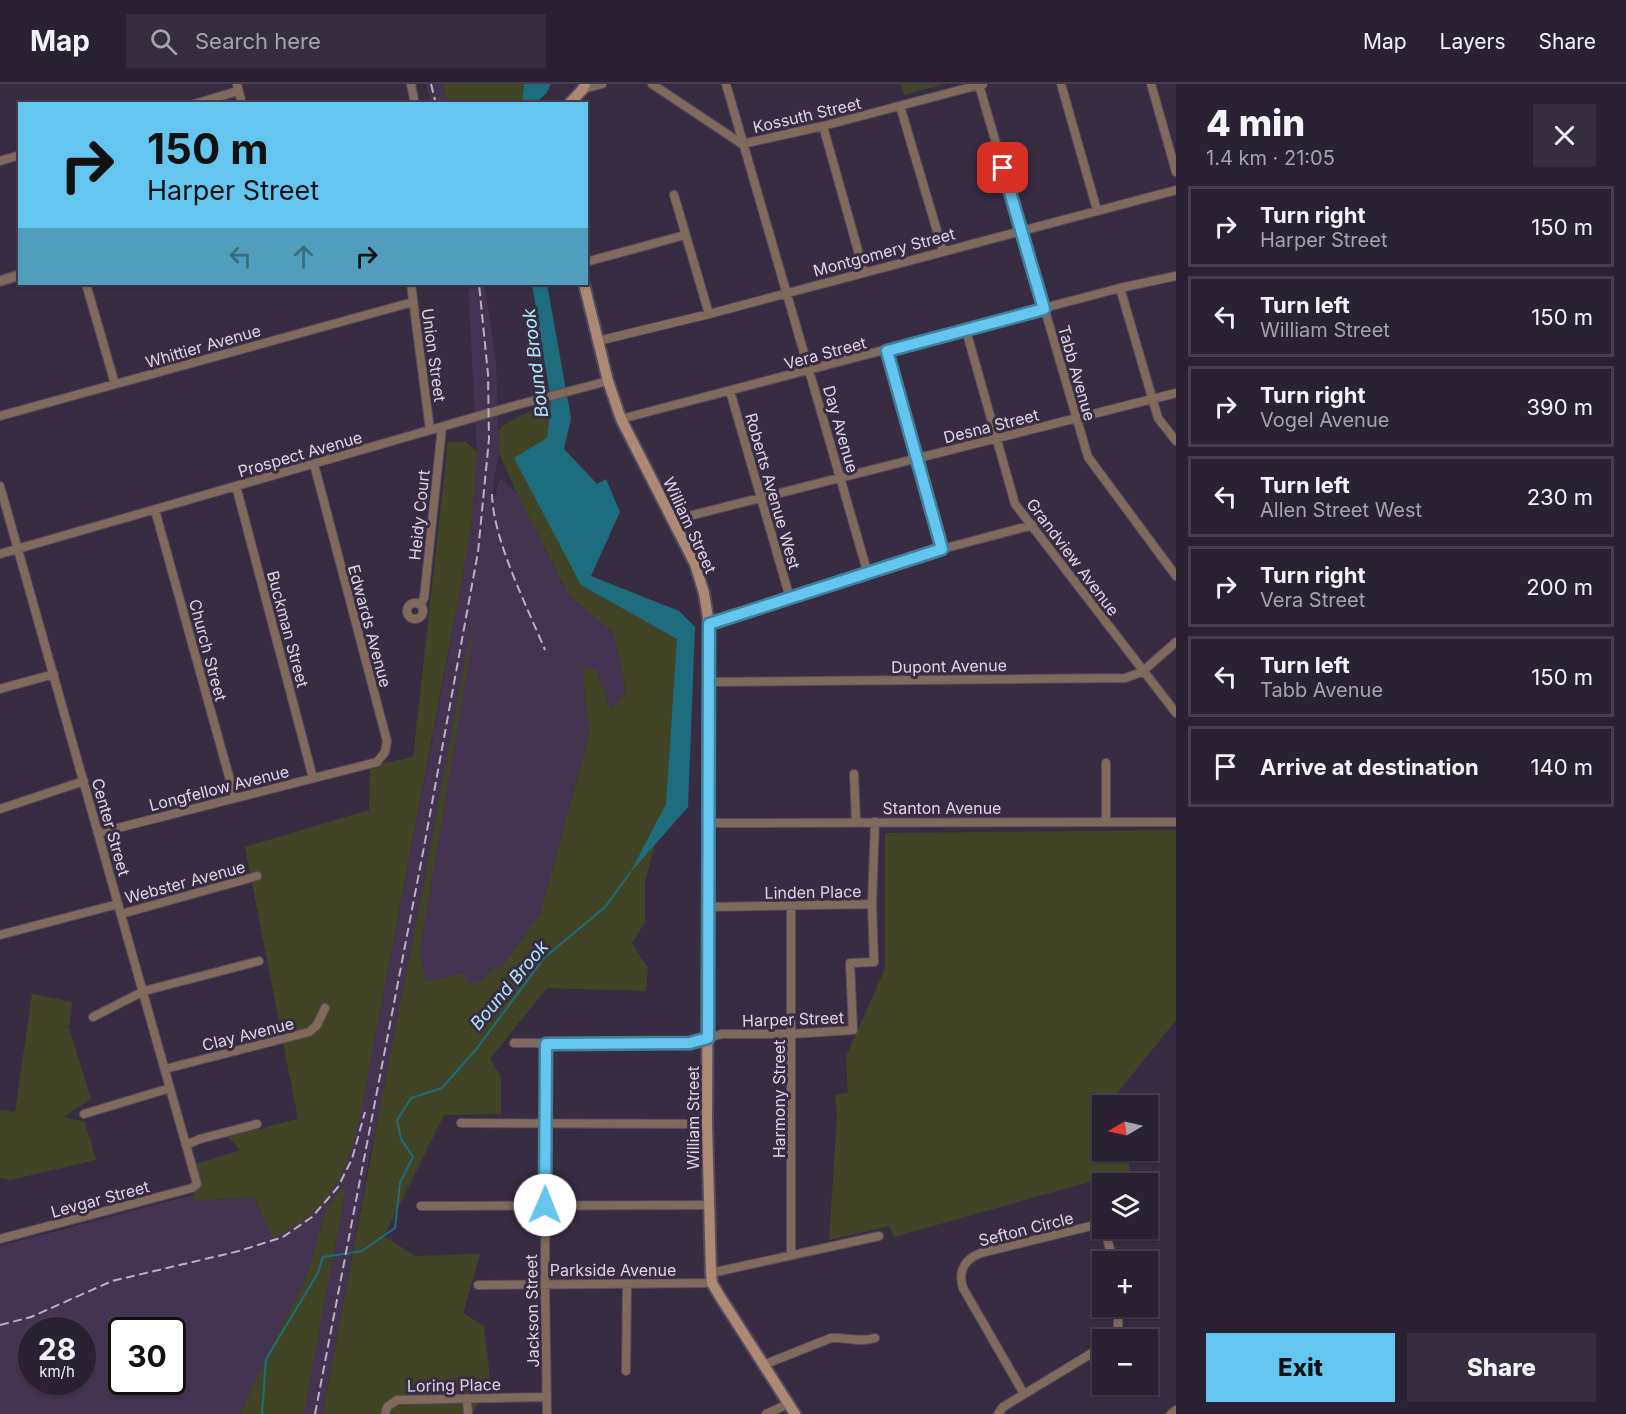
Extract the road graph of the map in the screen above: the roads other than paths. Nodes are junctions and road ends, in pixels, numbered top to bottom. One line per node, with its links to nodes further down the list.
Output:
1 (411, 84): 12 (street)
2 (602, 84): 8 (street)
3 (652, 84): 16 (street)
4 (726, 84): 16 (street, Day Avenue)
5 (1061, 84): 22 (street)
6 (1151, 84): 19 (street)
7 (981, 85): 14 (street, Kossuth Street); 23 (street, Tabb Avenue)
8 (584, 86): 13 (main road)
9 (237, 87): 10 (street); 11 (street)
10 (200, 102)
11 (241, 102)
12 (415, 102)
13 (571, 102)
14 (900, 106): 15 (street, Kossuth Street); 25 (street)
15 (823, 126): 16 (street, Kossuth Street); 27 (street)
16 (742, 144): 35 (street, Day Avenue)
17 (18, 156): 18 (street)
18 (0, 161)
19 (1176, 172)
20 (1176, 190): 22 (street, Montgomery Street)
21 (674, 195): 24 (street)
22 (1097, 210): 23 (street, Montgomery Street)
23 (1021, 230): 25 (street, Montgomery Street); 37 (street, Tabb Avenue)
24 (685, 236): 26 (street); 38 (street)
25 (943, 251): 27 (street, Montgomery Street)
26 (588, 261)
27 (864, 272): 35 (street, Montgomery Street)
28 (18, 276): 30 (street)
29 (1176, 276): 34 (street, Vera Street)
30 (0, 280)
31 (86, 285): 44 (street)
32 (411, 285): 36 (street, Union Street)
33 (584, 285): 40 (main road, William Street)
34 (1120, 288): 37 (street, Vera Street); 47 (street)
35 (787, 292): 38 (street, Montgomery Street); 42 (street, Day Avenue)
36 (413, 302): 44 (street, Whittier Avenue); 52 (street, Union Street)
37 (1044, 309): 39 (street, Vera Street); 49 (street, Tabb Avenue)
38 (709, 314): 40 (street, Montgomery Street)
39 (966, 330): 41 (street, Vera Street); 53 (street, Grandview Avenue)
40 (598, 341): 43 (main road, William Street)
41 (887, 351): 42 (street, Vera Street); 55 (street)
42 (810, 370): 45 (street, Vera Street); 57 (street, Day Avenue)
43 (608, 381): 50 (main road, William Street); 51 (street, Prospect Avenue)
44 (115, 384): 48 (street, Whittier Avenue)
45 (730, 391): 50 (street, Vera Street); 60 (street, Roberts Avenue West)
46 (1176, 393): 47 (street, Desna Street)
47 (1152, 399): 49 (street, Desna Street); 54 (street)
48 (0, 416)
49 (1076, 418): 53 (street, Desna Street); 68 (street, Tabb Avenue)
50 (621, 419): 62 (main road, William Street)
51 (442, 427): 52 (street, Prospect Avenue); 70 (street, Heidy Court)
52 (430, 430): 56 (street, Prospect Avenue)
53 (997, 438): 55 (street, Desna Street); 63 (street, Grandview Avenue)
54 (1176, 441)
55 (917, 458): 57 (street, Desna Street); 65 (street)
56 (314, 464): 59 (street, Prospect Avenue); 79 (street, Edwards Avenue)
57 (841, 478): 60 (street, Desna Street); 67 (street, Day Avenue)
58 (0, 486): 64 (street, Center Street)
59 (236, 486): 61 (street, Prospect Avenue); 81 (street, Buckman Street)
60 (762, 498): 62 (street, Desna Street); 69 (street, Roberts Avenue West)
61 (155, 510): 64 (street, Prospect Avenue); 83 (street, Church Street)
62 (673, 520): 71 (main road, William Street)
63 (1033, 525): 65 (street); 73 (street, Grandview Avenue)
64 (19, 549): 66 (street, Prospect Avenue); 74 (street, Center Street)
65 (942, 549): 67 (street)
66 (0, 554)
67 (868, 574): 69 (street)
68 (1176, 576)
69 (790, 598): 71 (street)
70 (420, 605)
71 (709, 624): 75 (main road, William Street)
72 (1176, 642): 73 (street, Dupont Avenue)
73 (1142, 672): 75 (street, Dupont Avenue); 77 (street, Grandview Avenue)
74 (54, 674): 76 (street); 82 (street, Center Street)
75 (709, 682): 89 (main road, William Street)
76 (0, 689)
77 (1176, 713)
78 (1106, 763): 85 (street)
79 (346, 770): 81 (street, Longfellow Avenue)
80 (854, 774): 86 (street)
81 (313, 778): 83 (street, Longfellow Avenue)
82 (84, 781): 84 (street); 90 (street, Center Street)
83 (235, 798): 90 (street, Longfellow Avenue)
84 (0, 809)
85 (1106, 821): 87 (street, Stanton Avenue); 88 (street, Stanton Avenue)
86 (856, 822): 87 (street, Stanton Avenue); 89 (street, Stanton Avenue)
87 (875, 822): 93 (street, Linden Place)
88 (1176, 822)
89 (709, 823): 95 (main road, William Street)
90 (98, 833): 92 (street, Center Street)
91 (257, 876): 96 (street, Webster Avenue)
92 (118, 904): 96 (street, Center Street); 97 (street)
93 (872, 904): 94 (street, Linden Place); 102 (street, Harper Street)
94 (791, 906): 95 (street, Linden Place); 102 (street, Harmony Street)
95 (709, 908): 103 (main road, William Street)
96 (121, 914): 99 (street, Center Street)
97 (0, 935)
98 (260, 961): 99 (street)
99 (144, 991): 101 (street); 106 (street, Center Street)
100 (325, 1008): 106 (street, Clay Avenue)
101 (93, 1017)
102 (792, 1034): 103 (street, Harper Street); 121 (street, Harmony Street)
103 (708, 1038): 105 (street, Harper Street); 112 (main road, William Street)
104 (514, 1043): 105 (street, Harper Street)
105 (546, 1044): 111 (street, Jackson Street)
106 (165, 1069): 107 (street, Center Street)
107 (170, 1088): 108 (street); 113 (street, Center Street)
108 (84, 1114)
109 (461, 1123): 111 (street)
110 (257, 1124): 113 (street)
111 (546, 1124): 112 (street); 115 (street, Jackson Street)
112 (706, 1124): 116 (main road, William Street)
113 (186, 1145): 114 (street, Center Street)
114 (194, 1176): 119 (street, Levgar Street)
115 (545, 1205): 116 (street); 117 (street); 123 (street, Jackson Street)
116 (708, 1205): 122 (main road, William Street)
117 (421, 1206)
118 (879, 1236): 121 (street, Parkside Avenue)
119 (0, 1239)
120 (1111, 1251): 130 (street, Sefton Circle)
121 (791, 1255): 122 (street, Parkside Avenue)
122 (712, 1278): 124 (street, Parkside Avenue); 128 (main road, William Street)
123 (545, 1284): 124 (street, Parkside Avenue); 125 (street, Parkside Avenue); 131 (street, Jackson Street)
124 (627, 1284): 129 (street)
125 (478, 1285)
126 (875, 1338): 128 (street)
127 (1092, 1353): 130 (street)
128 (763, 1365): 133 (main road, William Street)
129 (626, 1371)
130 (1024, 1394): 140 (street)
131 (547, 1398): 132 (street, Loring Place); 137 (street, Jackson Street)
132 (467, 1399): 135 (street, Loring Place); 136 (street)
133 (788, 1404): 138 (street); 139 (main road, William Street)
134 (1176, 1410): 141 (street)
135 (385, 1414)
136 (468, 1414)
137 (547, 1414)
138 (766, 1414)
139 (795, 1414)
140 (998, 1414)
141 (1172, 1414)

